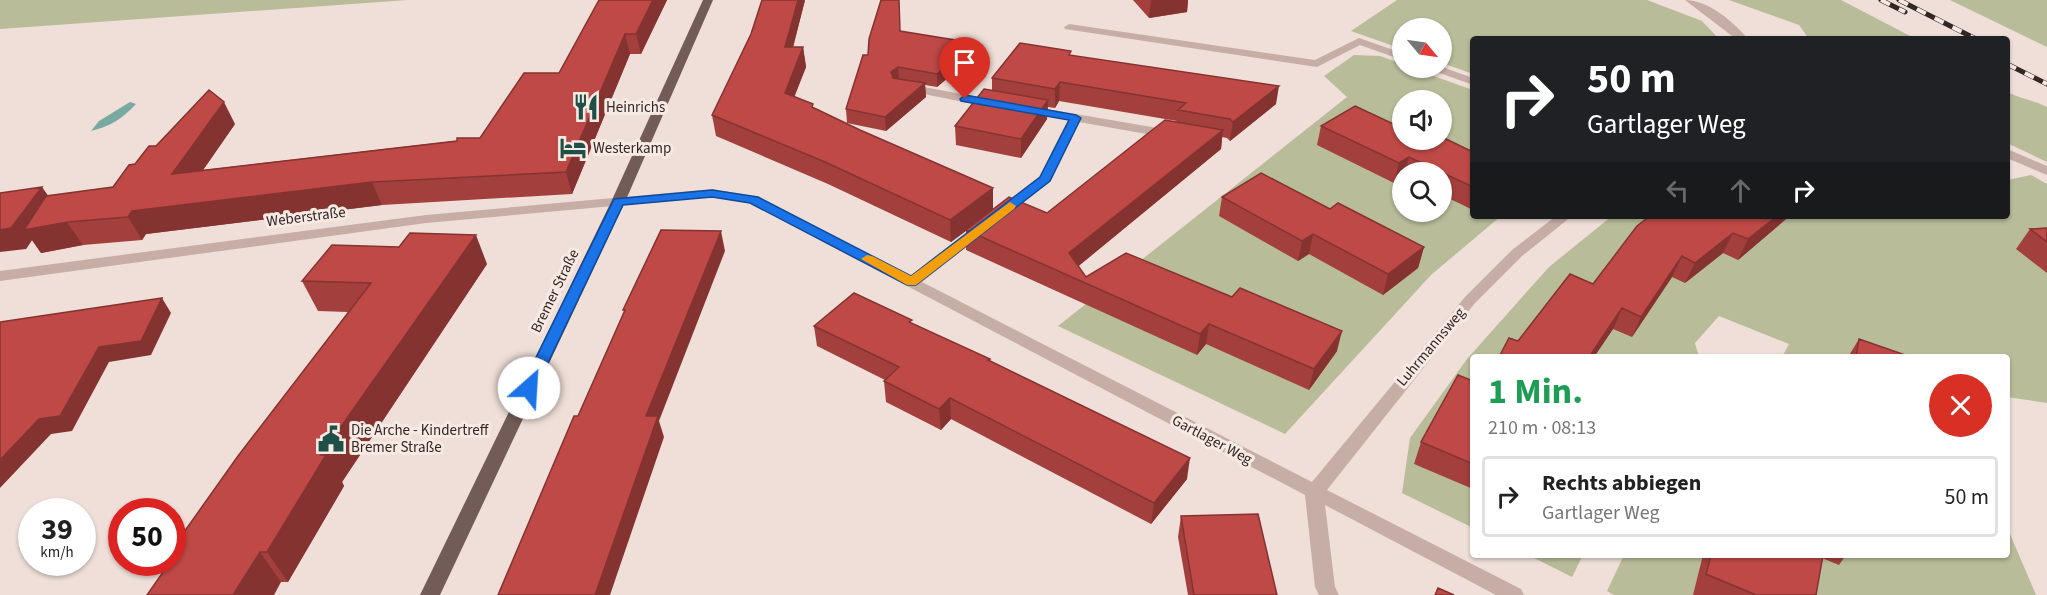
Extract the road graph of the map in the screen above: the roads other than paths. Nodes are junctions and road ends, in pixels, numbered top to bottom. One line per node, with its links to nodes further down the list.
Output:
1 (708, 0): 13 (main road, Bremer Straße)
2 (1690, 0): 4 (street)
3 (1069, 27): 5 (street)
4 (1740, 36)
5 (1392, 53)
6 (1452, 75): 7 (street)
7 (1470, 81)
8 (899, 87): 9 (street)
9 (1076, 118): 10 (street); 16 (street)
10 (1177, 135)
11 (2010, 154): 12 (street)
12 (2047, 171)
13 (618, 202): 15 (street, Weberstraße); 16 (street, Gartlager Weg); 18 (main road, Bremer Straße)
14 (1561, 219): 17 (street, Luhrmannsweg)
15 (0, 276)
16 (912, 282): 17 (street, Gartlager Weg)
17 (1314, 493): 19 (street); 20 (street, Gartlager Weg)
18 (430, 595)
19 (1329, 595)
20 (1514, 595)

